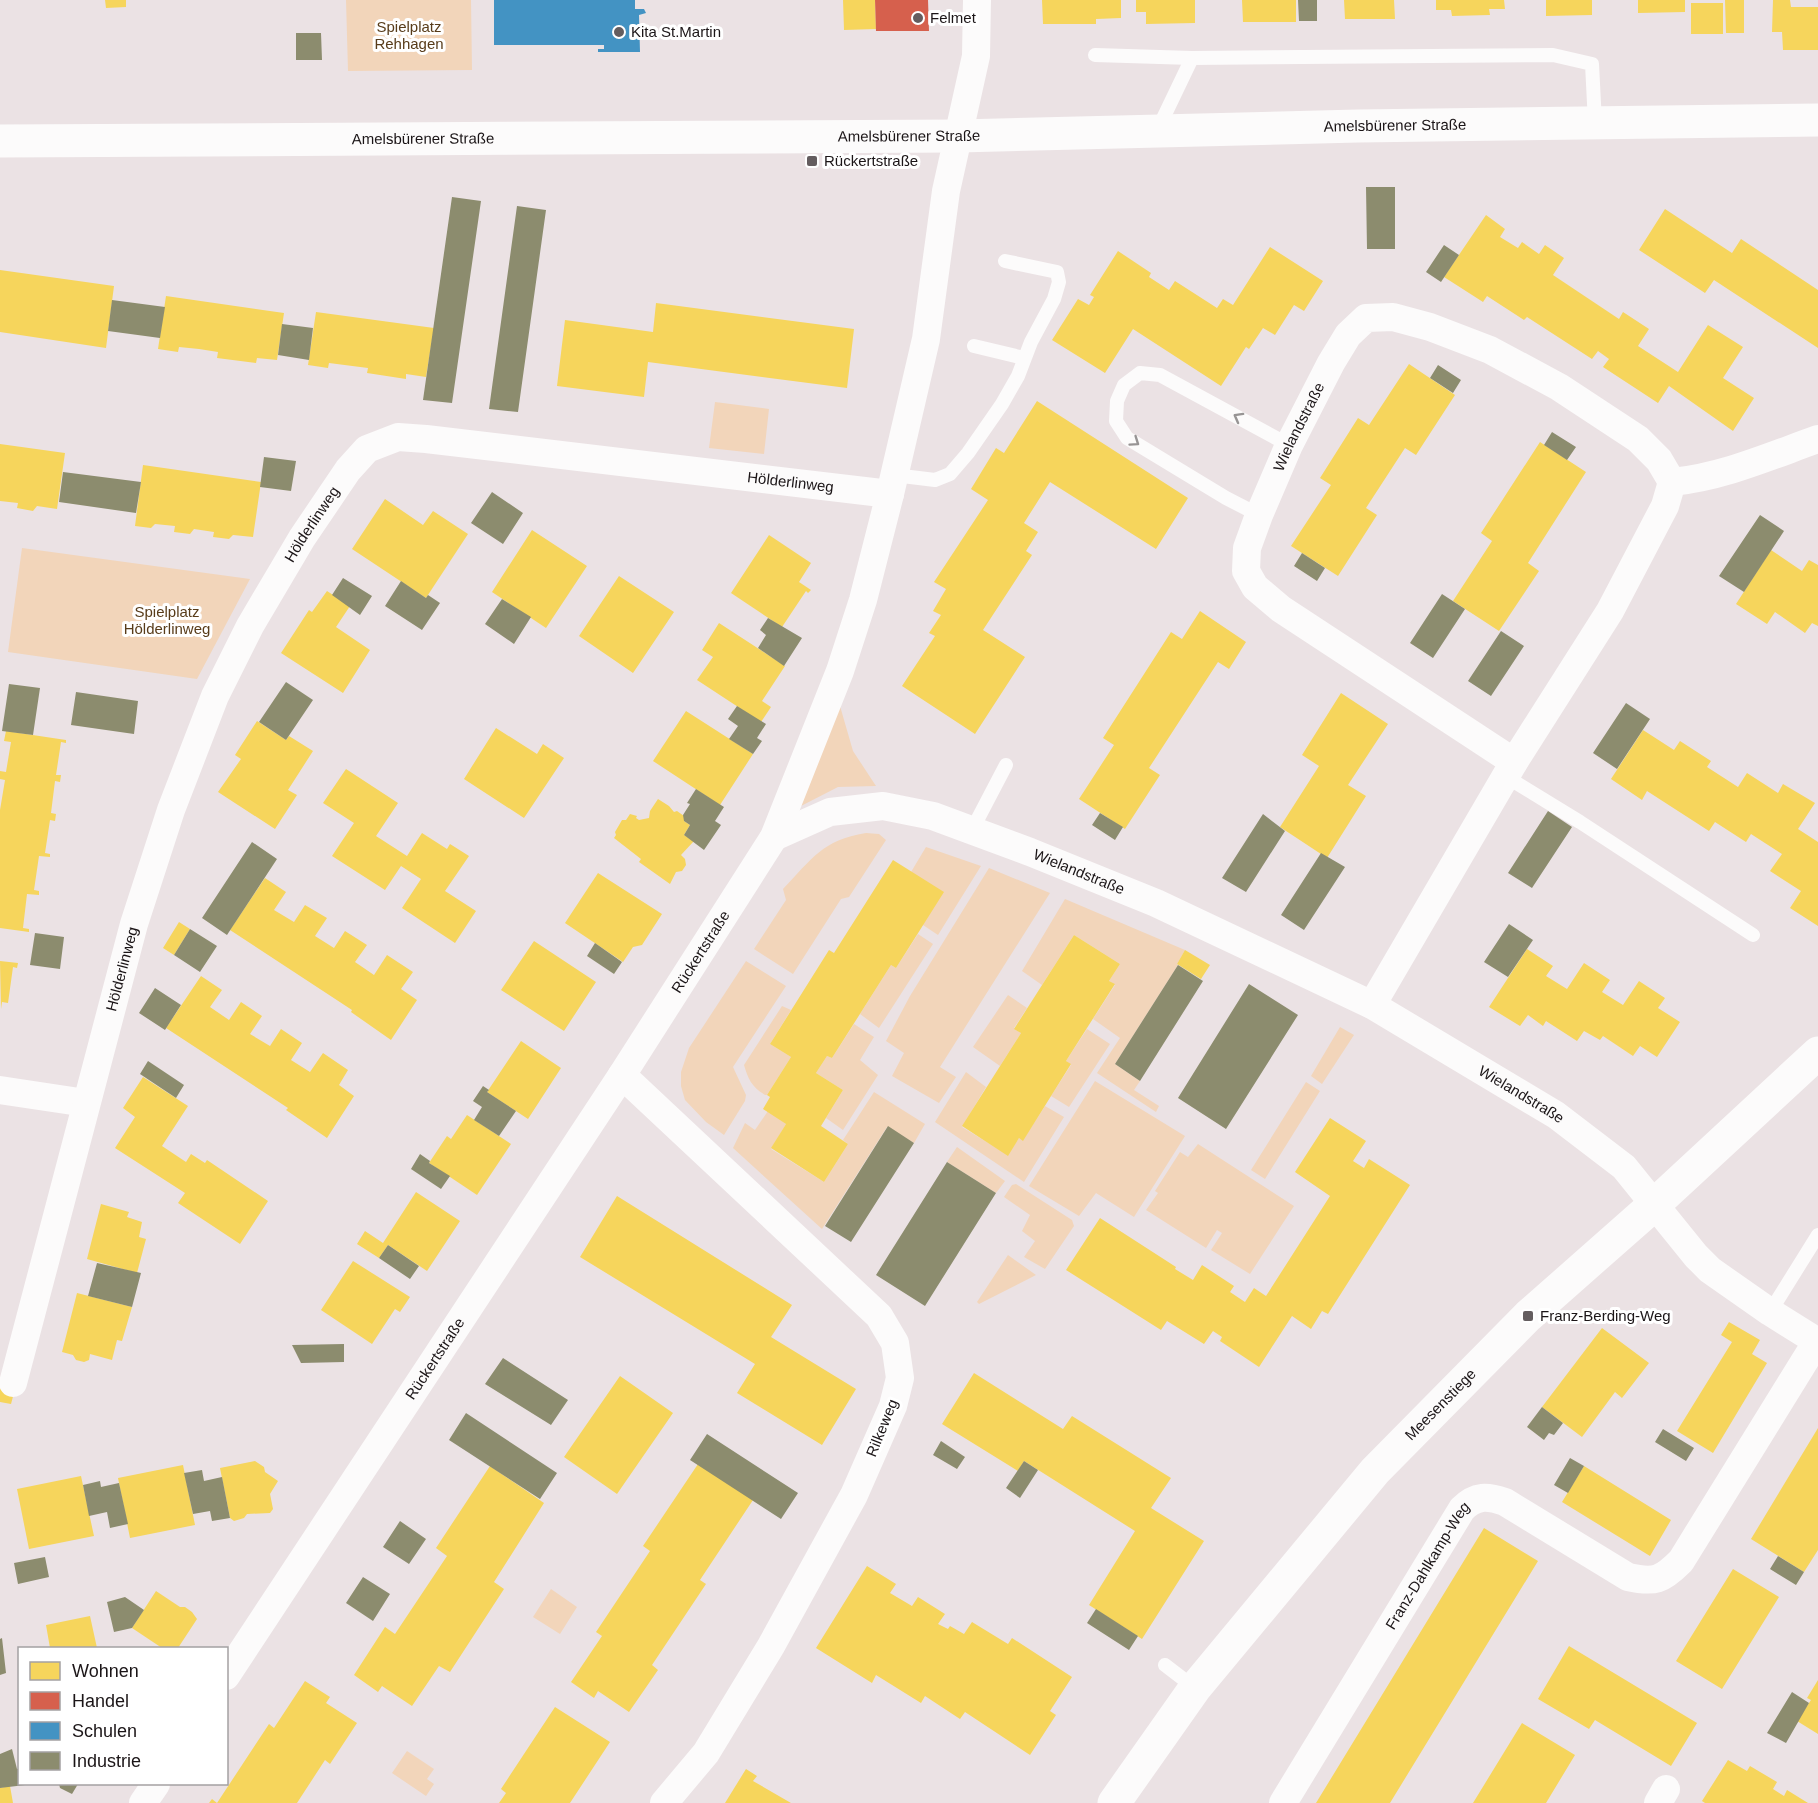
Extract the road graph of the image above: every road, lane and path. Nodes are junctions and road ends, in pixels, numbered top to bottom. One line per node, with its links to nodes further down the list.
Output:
1 (977, 0): 7 (street, Rückertstraße)
2 (1095, 55): 3 (lane)
3 (1192, 58): 5 (lane); 6 (lane)
4 (1818, 120): 5 (street, Amelsbürener Straße)
5 (1595, 123): 6 (street, Amelsbürener Straße)
6 (1157, 130): 7 (street, Amelsbürener Straße)
7 (959, 136): 8 (street, Amelsbürener Straße); 15 (street, Rückertstraße)
8 (0, 141)
9 (1005, 261): 11 (lane)
10 (974, 346): 11 (lane)
11 (1024, 358): 15 (lane)
12 (1818, 439): 14 (street)
13 (1289, 446): 14 (street, Wielandstraße); 16 (street, Wielandstraße); 16 (lane, one-way to 16)
14 (1672, 482): 18 (street)
15 (892, 484): 20 (street, Rückertstraße); 26 (street, Hölderlinweg)
16 (1259, 515): 18 (street, Wielandstraße)
17 (1006, 765): 19 (lane)
18 (1510, 769): 21 (lane); 22 (street)
19 (972, 830): 20 (street, Wielandstraße); 22 (street, Wielandstraße)
20 (774, 837): 24 (street, Rückertstraße)
21 (1753, 934)
22 (1372, 1005): 27 (street, Wielandstraße)
23 (1818, 1053): 27 (street, Meesenstiege)
24 (622, 1075): 33 (street, Rückertstraße); 37 (street, Rilkeweg)
25 (0, 1090): 26 (street)
26 (86, 1103): 31 (street, Hölderlinweg)
27 (1655, 1204): 29 (street); 34 (street, Meesenstiege)
28 (1818, 1235): 29 (lane)
29 (1770, 1312): 30 (street)
30 (1817, 1341): 39 (street, Franz-Dahlkamp-Weg)
31 (13, 1383)
32 (1165, 1665): 34 (lane)
33 (228, 1673)
34 (1195, 1688): 38 (street, Meesenstiege)
35 (155, 1785): 36 (street)
36 (143, 1803)
37 (664, 1803)
38 (1113, 1803)
39 (1283, 1803)

